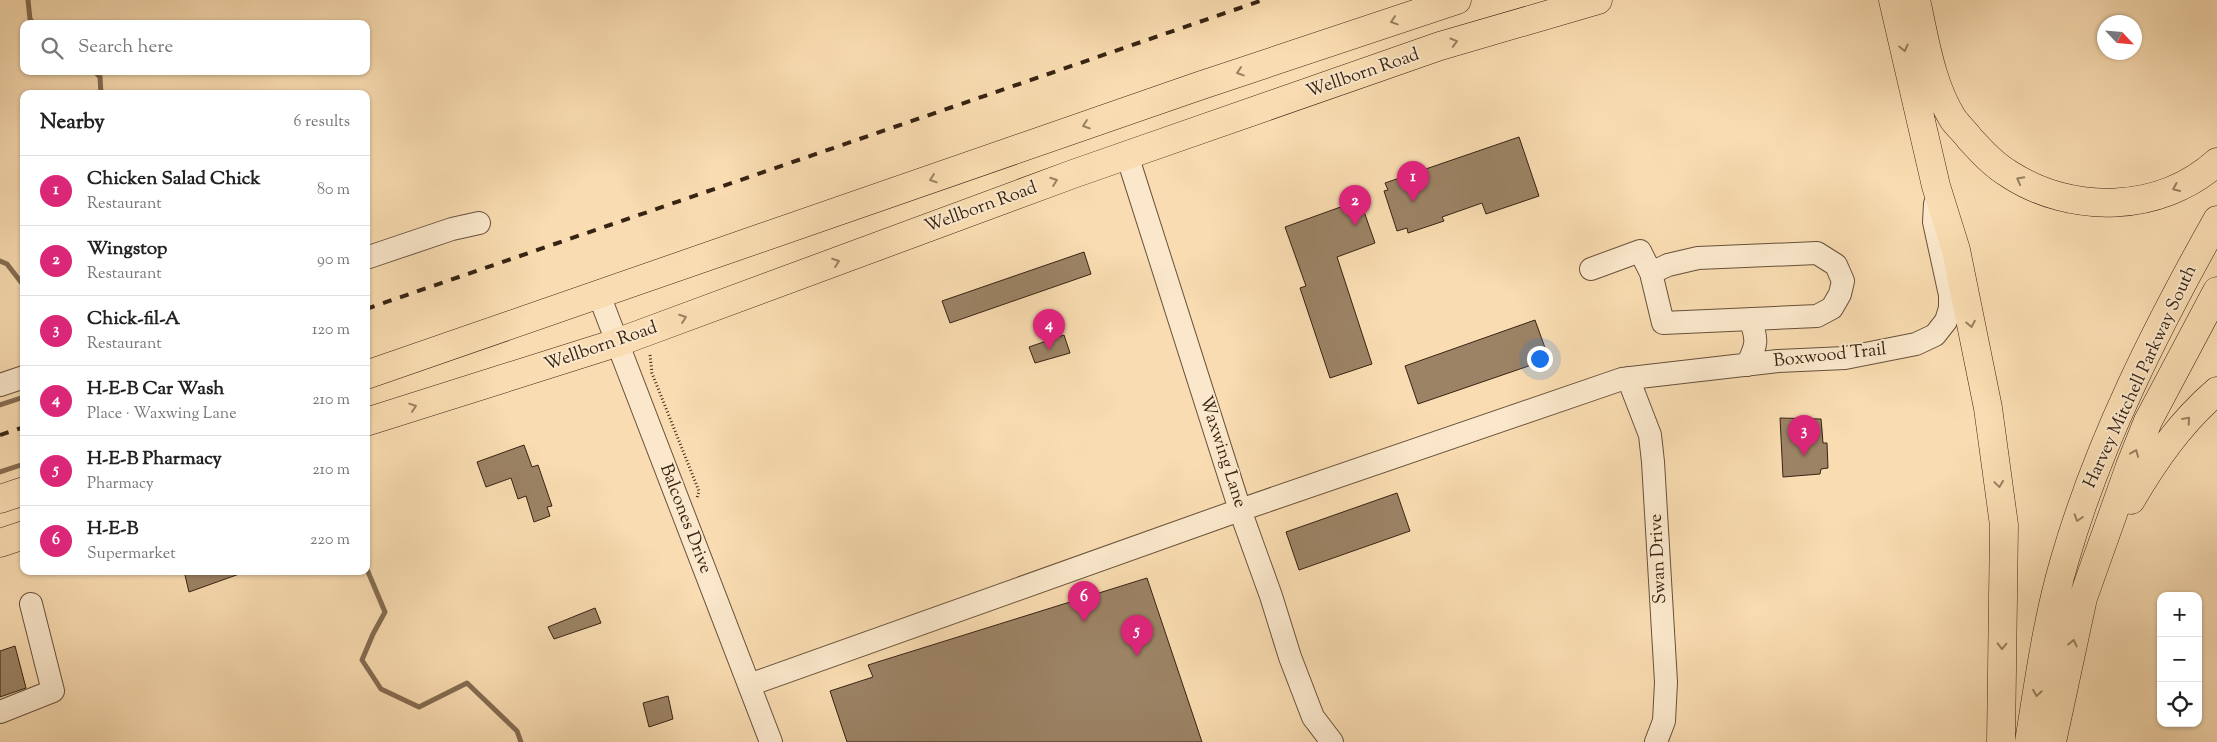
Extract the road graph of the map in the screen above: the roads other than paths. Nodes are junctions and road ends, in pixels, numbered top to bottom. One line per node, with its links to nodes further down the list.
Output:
1 (1457, 0): 14 (main road, one-way to 14)
2 (1598, 0): 5 (main road, Wellborn Road, one-way to 2)
3 (1893, 0): 7 (main road, one-way to 7)
4 (1916, 0): 6 (main road, one-way to 4)
5 (1127, 155): 16 (main road, Wellborn Road, one-way to 5); 26 (street, Waxwing Lane)
6 (2217, 162)
7 (1936, 186): 17 (street, Boxwood Trail); 36 (main road, one-way to 36)
8 (2217, 220): 37 (main road, Harvey Mitchell Parkway South, one-way to 37)
9 (479, 223): 10 (street)
10 (370, 257)
11 (1591, 269): 12 (street)
12 (1651, 273): 15 (street); 15 (street)
13 (2217, 291): 29 (main road, Harvey Mitchell Parkway South, one-way to 13)
14 (599, 295): 16 (street, Balcones Drive); 18 (main road)
15 (1750, 319): 17 (street)
16 (616, 343): 23 (main road, Wellborn Road, one-way to 16); 31 (street, Balcones Drive)
17 (1754, 364): 20 (street, Boxwood Trail)
18 (370, 374)
19 (20, 378): 21 (street)
20 (1628, 378): 26 (street, Boxwood Trail); 35 (street, Swan Drive)
21 (0, 385)
22 (2217, 391): 29 (main road, one-way to 22)
23 (370, 421)
24 (20, 492): 25 (main road)
25 (0, 499)
26 (1240, 510): 31 (street, Boxwood Trail); 34 (street, Waxwing Lane)
27 (20, 536): 28 (main road)
28 (0, 543)
29 (2084, 598): 38 (main road, Harvey Mitchell Parkway South, one-way to 29)
30 (31, 604): 32 (street)
31 (749, 685): 33 (street, Balcones Drive)
32 (0, 712)
33 (771, 742)
34 (1332, 742)
35 (1656, 742)
36 (2001, 742)
37 (2029, 742)
38 (2052, 742)

